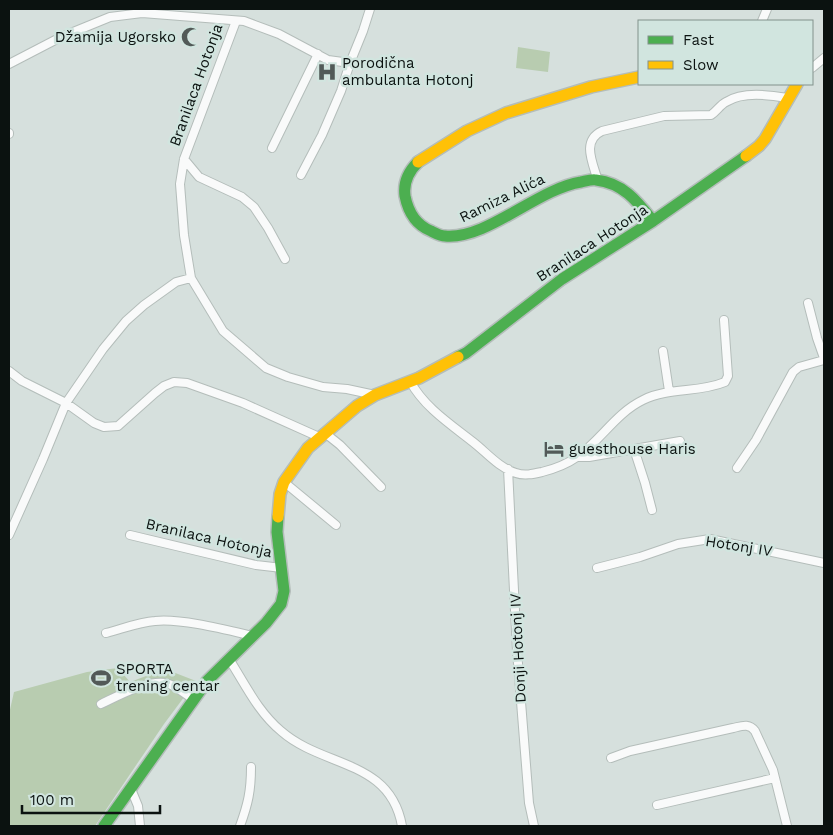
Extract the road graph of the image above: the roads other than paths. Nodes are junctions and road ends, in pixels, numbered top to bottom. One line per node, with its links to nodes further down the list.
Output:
1 (370, 9): 6 (street)
2 (142, 11): 3 (street); 7 (street)
3 (236, 21): 4 (street); 13 (street, Branilaca Hotonja)
4 (318, 54): 6 (street); 12 (street)
5 (824, 58): 8 (street)
6 (350, 63): 14 (street)
7 (9, 64)
8 (813, 67)
9 (638, 78): 15 (street, Ramiza Alića)
10 (796, 85): 11 (street, Branilaca Hotonja)
11 (788, 98): 15 (street); 16 (street, Branilaca Hotonja)
12 (272, 148)
13 (184, 159): 17 (street, Branilaca Hotonja); 18 (street, Branilaca Hotonja)
14 (301, 175)
15 (598, 181): 16 (street, Ramiza Alića)
16 (653, 221): 24 (street, Branilaca Hotonja)
17 (285, 259)
18 (190, 278): 26 (street, Branilaca Hotonja); 27 (street)
19 (808, 303): 22 (street)
20 (724, 320): 25 (street)
21 (663, 351): 25 (street)
22 (824, 359): 32 (street)
23 (9, 371): 27 (street)
24 (410, 381): 26 (street, Branilaca Hotonja); 33 (street)
25 (669, 391): 31 (street)
26 (375, 395): 28 (street, Branilaca Hotonja)
27 (66, 403): 28 (street); 38 (street)
28 (322, 435): 34 (street, Branilaca Hotonja); 35 (street)
29 (680, 441): 30 (street)
30 (634, 449): 31 (street); 36 (street)
31 (577, 457): 33 (street)
32 (737, 468)
33 (508, 469): 57 (street, Donji Hotonj IV)
34 (284, 482): 37 (street); 41 (street, Branilaca Hotonja)
35 (381, 487)
36 (652, 510)
37 (336, 525)
38 (9, 535)
39 (130, 535): 41 (street, Branilaca Hotonja)
40 (824, 563): 42 (street, Hotonj IV)
41 (282, 568): 44 (street, Branilaca Hotonja)
42 (597, 568)
43 (106, 633): 44 (street)
44 (253, 636): 45 (street, Branilaca Hotonja)
45 (229, 659): 46 (street, Branilaca Hotonja); 56 (street)
46 (193, 699): 47 (street); 51 (street, Branilaca Hotonja)
47 (101, 704)
48 (611, 758): 50 (street)
49 (251, 767): 55 (street)
50 (775, 778): 52 (street); 58 (street)
51 (131, 789): 53 (street, Branilaca Hotonja); 54 (street)
52 (656, 805)
53 (104, 826)
54 (140, 826)
55 (240, 826)
56 (402, 826)
57 (534, 826)
58 (787, 826)

